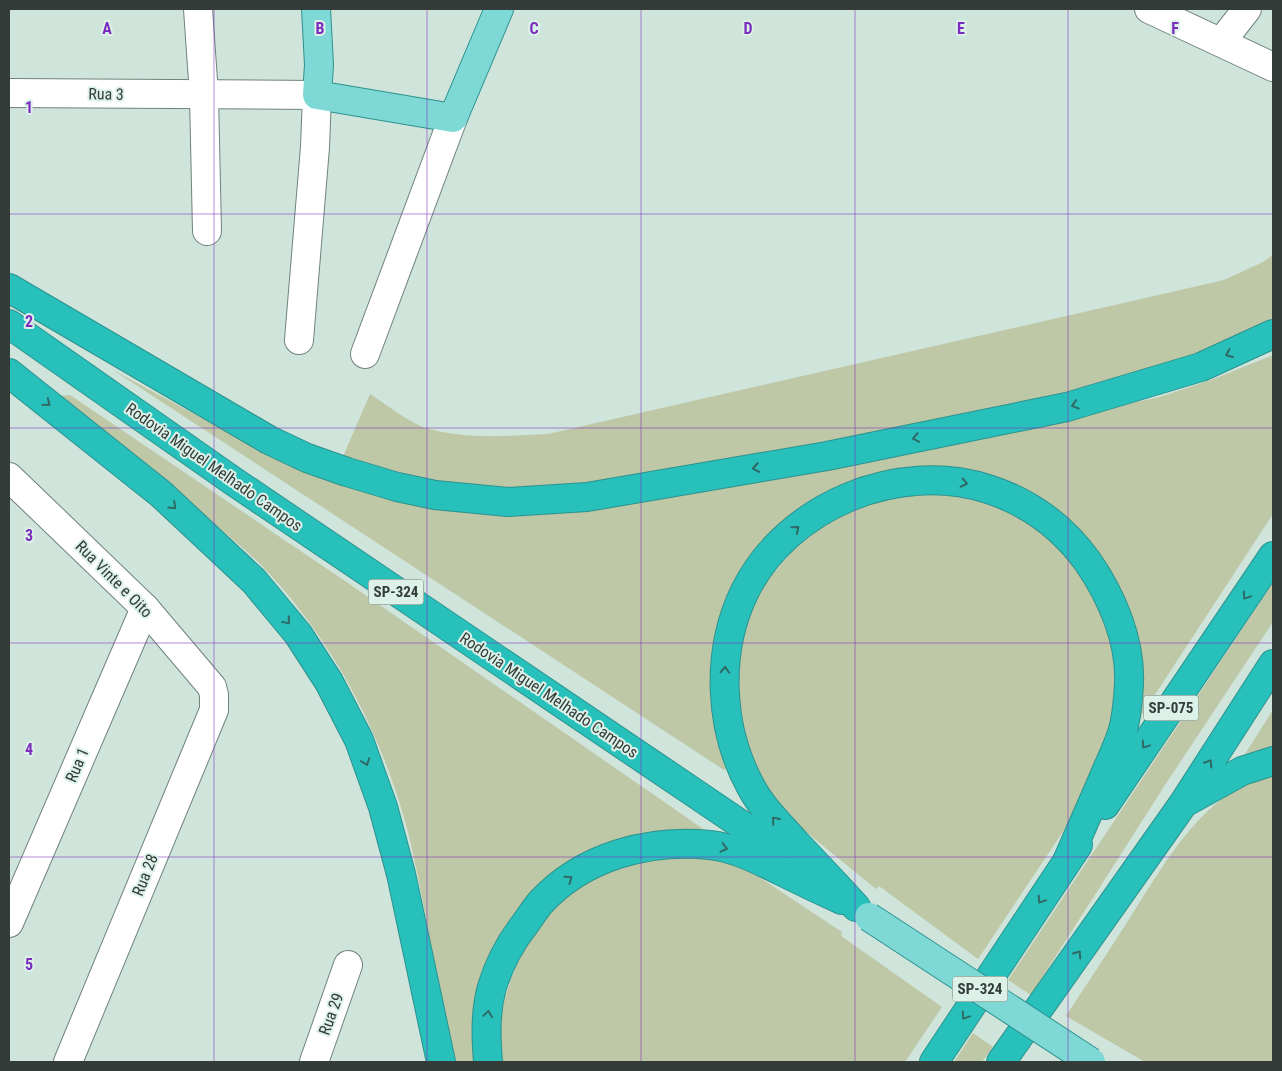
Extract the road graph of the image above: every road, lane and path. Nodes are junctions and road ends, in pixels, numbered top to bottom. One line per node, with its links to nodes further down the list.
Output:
1 (198, 9): 9 (street)
2 (316, 9): 10 (main road)
3 (499, 9): 11 (main road)
4 (1149, 9): 6 (street)
5 (1247, 9): 6 (street)
6 (1222, 41): 7 (street)
7 (1273, 67)
8 (9, 90): 9 (street, Rua 3)
9 (204, 94): 10 (street, Rua 3); 12 (street)
10 (317, 95): 11 (main road); 16 (street)
11 (453, 118): 17 (street)
12 (207, 231)
13 (9, 288): 15 (highway, one-way to 13)
14 (9, 324): 27 (highway, Rodovia Miguel Melhado Campos / SP-324)
15 (1273, 334)
16 (299, 340)
17 (365, 354)
18 (9, 372): 32 (highway, one-way to 32)
19 (9, 477): 21 (street, Rua Vinte e Oito)
20 (1273, 556): 26 (highway, SP-075, one-way to 26)
21 (145, 608): 23 (street, Rua Vinte e Oito); 28 (street, Rua 1)
22 (1273, 664): 25 (highway, one-way to 22)
23 (212, 687): 30 (street, Rua 28)
24 (1273, 761): 25 (highway)
25 (1182, 804): 35 (highway, one-way to 25)
26 (1068, 859): 27 (highway, one-way to 26); 34 (highway, SP-075, one-way to 34)
27 (862, 912): 33 (highway, one-way to 27); 36 (main road, Rodovia Miguel Melhado Campos / SP-324, bridge)
28 (9, 923)
29 (348, 965): 31 (street, Rua 29)
30 (68, 1062)
31 (314, 1062)
32 (441, 1062)
33 (488, 1062)
34 (934, 1062)
35 (1001, 1062)
36 (1091, 1062)

